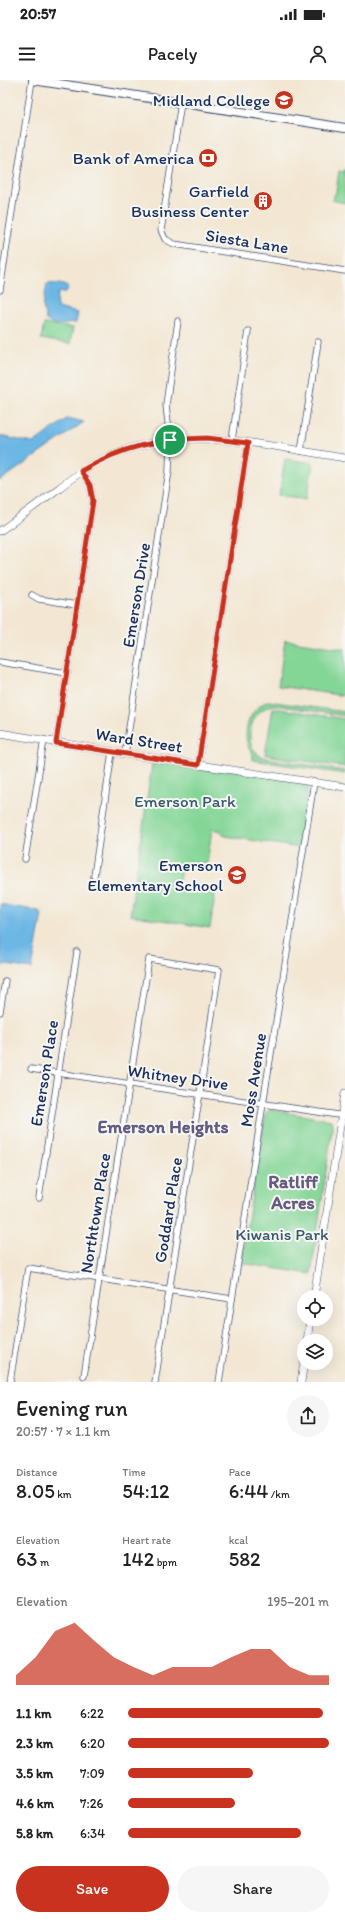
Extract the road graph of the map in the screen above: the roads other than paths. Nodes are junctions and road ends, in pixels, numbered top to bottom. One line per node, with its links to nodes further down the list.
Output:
1 (32, 80): 2 (main road); 5 (street)
2 (181, 103): 3 (main road); 4 (street, Siesta Lane)
3 (345, 128)
4 (345, 271)
5 (0, 290)
6 (178, 321): 9 (street, Emerson Drive)
7 (248, 331): 10 (street)
8 (318, 342): 12 (street)
9 (170, 440): 10 (street); 14 (street); 24 (street, Emerson Drive)
10 (232, 440): 11 (street)
11 (248, 443): 12 (street); 25 (street)
12 (301, 452): 13 (street)
13 (345, 458)
14 (81, 471): 15 (street); 17 (street)
15 (0, 531)
16 (32, 594): 17 (street)
17 (77, 606): 19 (street)
18 (0, 662): 19 (street)
19 (67, 673): 22 (street)
20 (0, 733): 21 (street, Ward Street)
21 (44, 740): 22 (street, Ward Street); 28 (street)
22 (56, 743): 23 (street, Ward Street)
23 (112, 752): 24 (street, Ward Street); 29 (street)
24 (125, 754): 25 (street, Ward Street)
25 (198, 765): 26 (street, Ward Street)
26 (314, 782): 27 (street, Ward Street); 39 (street, Moss Avenue)
27 (345, 787)
28 (25, 859)
29 (94, 876)
30 (77, 952): 35 (street, Emerson Place)
31 (149, 959): 36 (street, Northtown Place); 38 (street, Goddard Place)
32 (5, 981): 33 (street)
33 (0, 1012)
34 (31, 1069): 35 (street, Whitney Drive)
35 (58, 1073): 36 (street, Whitney Drive); 41 (street, Emerson Place)
36 (129, 1084): 38 (street, Whitney Drive); 42 (street, Northtown Place)
37 (345, 1093): 40 (street)
38 (200, 1094): 39 (street, Whitney Drive); 43 (street, Goddard Place)
39 (263, 1104): 40 (street, Whitney Drive); 45 (street, Moss Avenue)
40 (343, 1116): 44 (street)
41 (39, 1198)
42 (99, 1279): 43 (street); 47 (street, Northtown Place); 48 (street)
43 (170, 1290): 45 (street); 49 (street, Goddard Place)
44 (315, 1290)
45 (232, 1299): 50 (street, Moss Avenue)
46 (303, 1370): 51 (street)
47 (84, 1376)
48 (10, 1382)
49 (155, 1382)
50 (219, 1382)
51 (301, 1382)

